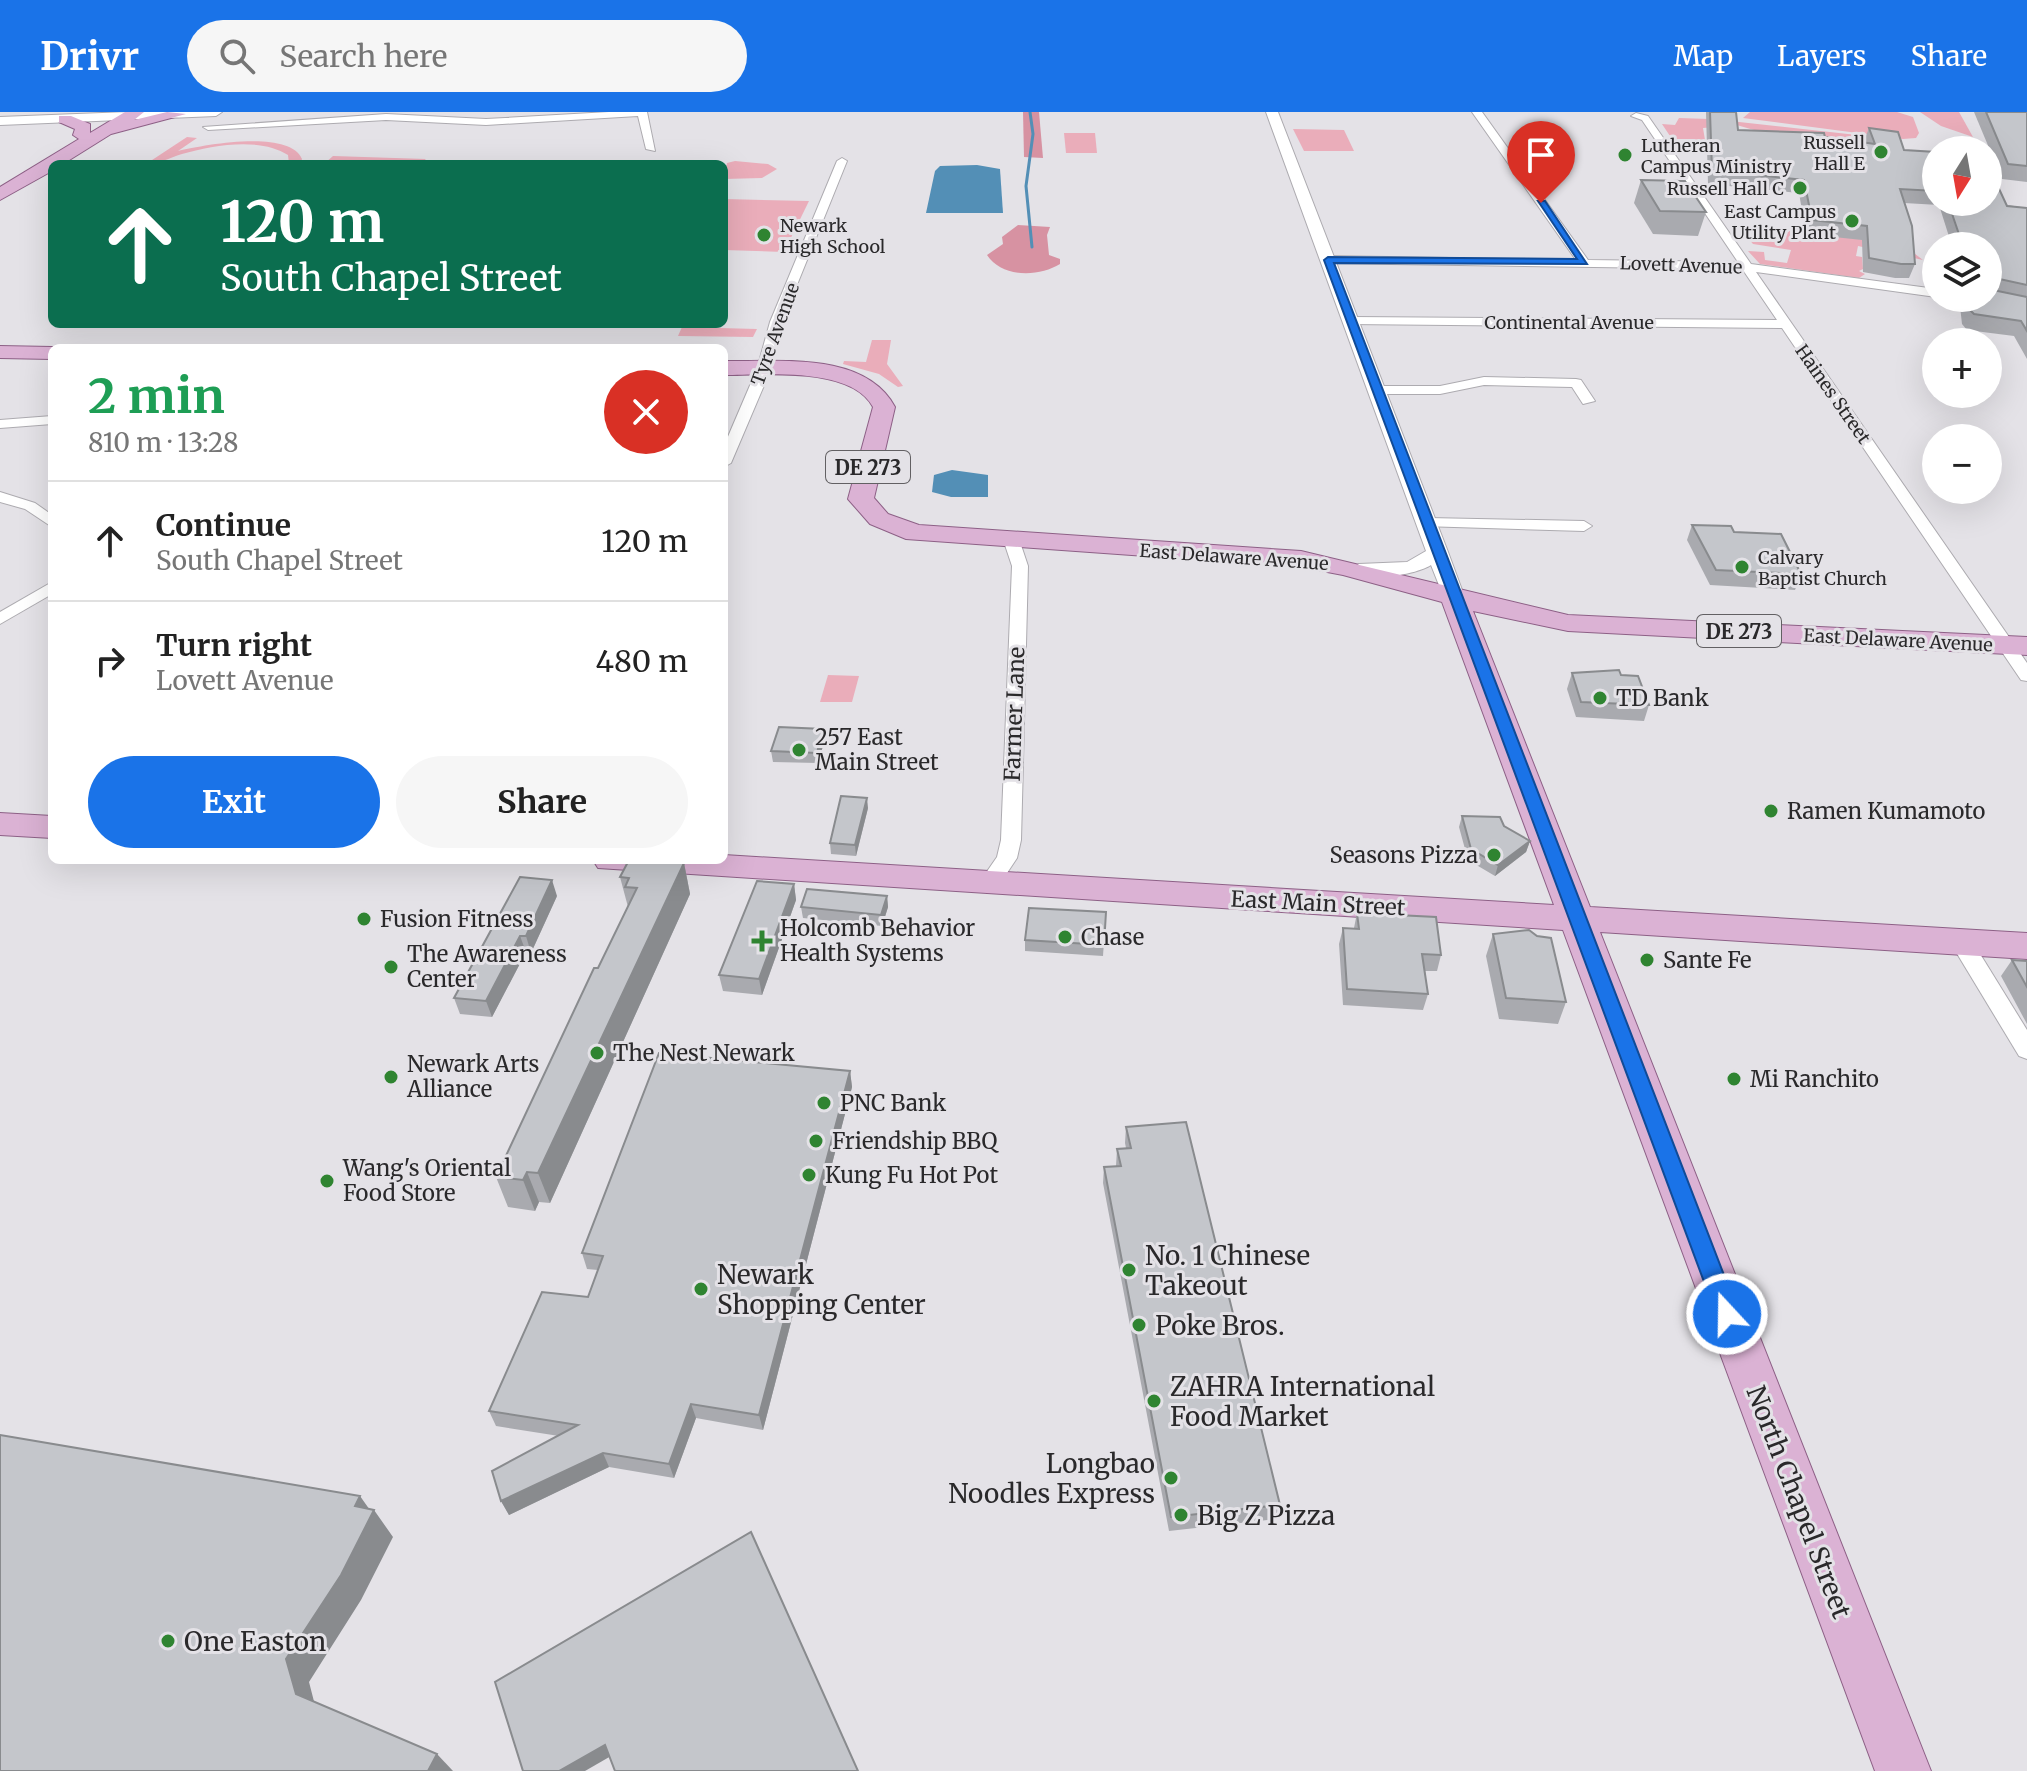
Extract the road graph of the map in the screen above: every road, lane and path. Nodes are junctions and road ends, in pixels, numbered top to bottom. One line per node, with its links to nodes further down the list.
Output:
1 (216, 112): 5 (street)
2 (642, 112): 7 (street); 13 (street)
3 (1272, 112): 19 (street)
4 (1477, 112): 20 (street)
5 (182, 113): 6 (street); 12 (main road)
6 (125, 114): 9 (street); 12 (main road)
7 (410, 115): 11 (street)
8 (1636, 116): 21 (street, Haines Street)
9 (65, 119): 10 (street); 12 (main road)
10 (0, 121)
11 (208, 127)
12 (87, 136): 14 (main road); 17 (main road)
13 (651, 149)
14 (52, 160)
15 (842, 161): 28 (street, Tyre Avenue)
16 (48, 162): 18 (main road)
17 (0, 186)
18 (0, 195)
19 (1328, 260): 20 (street, Lovett Avenue); 23 (street)
20 (1584, 262): 21 (street, Lovett Avenue)
21 (1745, 266): 22 (street, Lovett Avenue); 24 (street, Haines Street)
22 (1922, 291)
23 (1352, 321): 24 (street, Continental Avenue); 29 (street)
24 (1785, 324): 44 (street, Haines Street)
25 (0, 352): 26 (main road)
26 (48, 353)
27 (728, 368): 28 (main road, East Delaware Avenue / DE 273)
28 (764, 369): 33 (street, Tyre Avenue); 38 (main road, East Delaware Avenue / DE 273)
29 (1378, 390): 30 (street); 36 (street)
30 (1588, 401)
31 (48, 420): 32 (street)
32 (0, 424)
33 (728, 454)
34 (0, 497): 35 (street)
35 (48, 519)
36 (1428, 523): 37 (street); 39 (street)
37 (1584, 526)
38 (1012, 542): 40 (main road, East Delaware Avenue / DE 273); 49 (street, Farmer Lane)
39 (1438, 552): 40 (street); 42 (street)
40 (1359, 570): 42 (main road, East Delaware Avenue / DE 273)
41 (48, 589): 43 (street)
42 (1454, 598): 44 (main road, East Delaware Avenue / DE 273); 50 (main road, North Chapel Street)
43 (0, 619)
44 (2016, 645): 45 (street, Haines Street)
45 (2027, 676)
46 (0, 824): 47 (main road)
47 (48, 827)
48 (676, 864): 49 (main road, East Main Street)
49 (990, 883): 50 (main road, East Main Street)
50 (1576, 919): 51 (main road, East Main Street); 54 (main road, North Chapel Street)
51 (1961, 942): 52 (main road, East Main Street); 53 (street)
52 (2027, 946)
53 (2027, 1050)
54 (1903, 1771)

